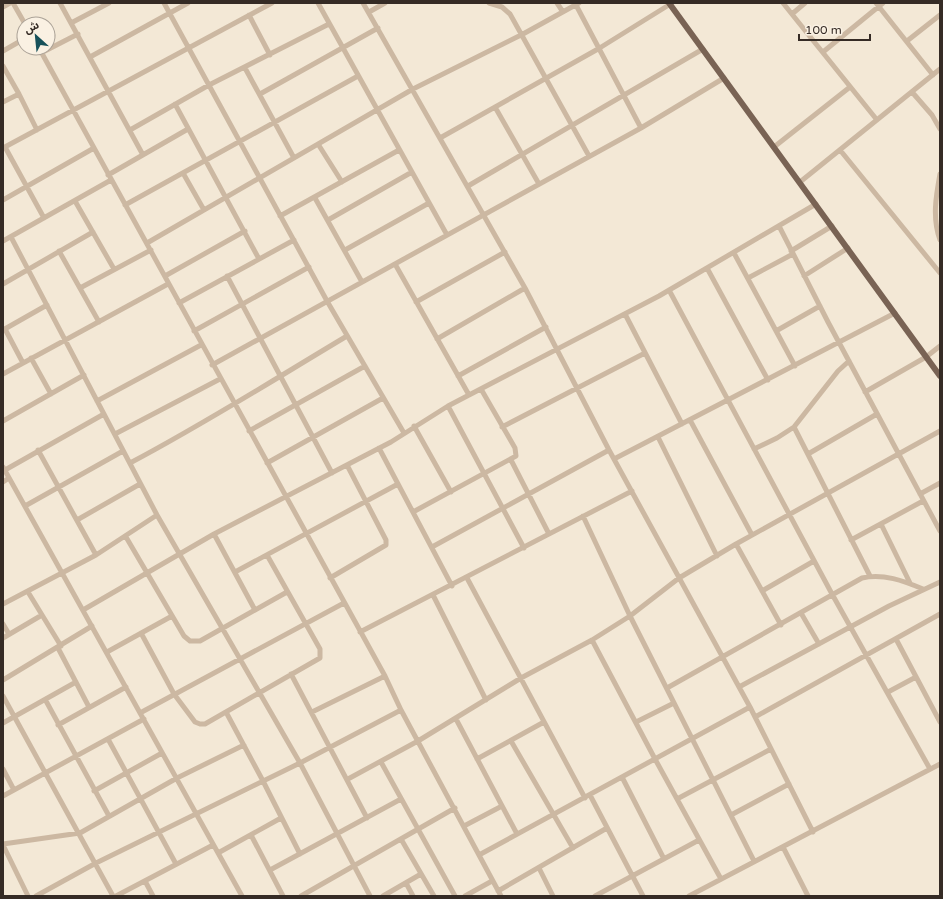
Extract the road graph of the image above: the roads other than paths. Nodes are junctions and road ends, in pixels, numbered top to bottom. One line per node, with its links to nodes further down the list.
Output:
1 (10, 3): 18 (street)
2 (13, 3): 25 (street)
3 (60, 3): 26 (street)
4 (109, 3): 26 (street)
5 (164, 3): 21 (street)
6 (188, 3): 21 (street)
7 (318, 3): 27 (street)
8 (364, 3): 19 (street)
9 (384, 3): 19 (street)
10 (489, 3): 30 (street)
11 (558, 3): 20 (street)
12 (670, 3): 36 (street); 37 (main road)
13 (783, 3): 22 (street)
14 (806, 3): 22 (street)
15 (269, 4): 23 (street)
16 (578, 4): 20 (street); 36 (street)
17 (879, 4): 31 (street); 39 (street)
18 (3, 7)
19 (369, 12): 28 (street)
20 (562, 12): 30 (street)
21 (170, 13): 34 (street); 42 (street)
22 (792, 14): 39 (street)
23 (249, 15): 34 (street); 40 (street)
24 (940, 15): 31 (street)
25 (20, 16)
26 (71, 23): 29 (street)
27 (329, 24): 35 (street); 40 (street)
28 (378, 28): 35 (street); 52 (street)
29 (78, 34): 33 (street); 42 (street)
30 (523, 34): 48 (street); 52 (street)
31 (907, 41): 46 (street)
32 (16, 43): 38 (street)
33 (56, 43)
34 (188, 48): 50 (street); 53 (street)
35 (342, 49): 47 (street); 56 (street)
36 (598, 49): 48 (street); 57 (street)
37 (703, 49): 49 (main road); 57 (street)
38 (3, 51)
39 (823, 52): 51 (street)
40 (270, 55): 44 (street)
41 (43, 56): 61 (street)
42 (90, 56): 53 (street)
43 (3, 66): 55 (street)
44 (245, 68): 50 (street); 56 (street)
45 (940, 69): 46 (street)
46 (933, 75): 54 (street)
47 (358, 76): 62 (street); 64 (street)
48 (546, 78): 60 (street); 65 (street)
49 (724, 78): 66 (street); 74 (main road)
50 (209, 86): 59 (street); 72 (street)
51 (850, 87): 63 (street); 74 (street)
52 (413, 89): 62 (street); 71 (street)
53 (109, 91): 61 (street); 70 (street)
54 (912, 92): 63 (street); 67 (street)
55 (19, 94): 58 (street); 69 (street)
56 (260, 94): 64 (street)
57 (624, 96): 65 (street); 66 (street)
58 (3, 102)
59 (175, 104): 68 (street); 70 (street)
60 (495, 107): 71 (street); 80 (street)
61 (73, 110): 69 (street); 76 (street)
62 (376, 110): 73 (street); 77 (street)
63 (877, 120): 78 (street)
64 (275, 122): 72 (street); 82 (street)
65 (573, 127): 80 (street); 81 (street)
66 (641, 128): 81 (street)
67 (940, 128)
68 (188, 129): 79 (street); 83 (street)
69 (37, 130): 75 (street)
70 (130, 130): 79 (street)
71 (440, 138): 93 (street)
72 (239, 142): 83 (street); 88 (street)
73 (318, 144): 82 (street); 90 (street)
74 (774, 147): 91 (main road)
75 (4, 148): 94 (street)
76 (94, 148): 87 (street); 94 (street)
77 (399, 150): 84 (street); 90 (street)
78 (840, 150): 91 (street); 130 (street)
79 (143, 155): 87 (street)
80 (523, 155): 92 (street); 93 (street)
81 (589, 156): 92 (street)
82 (294, 158): 88 (street)
83 (207, 160): 85 (street); 95 (street)
84 (412, 172): 99 (street); 106 (street)
85 (183, 173): 101 (street); 102 (street)
86 (940, 174): 114 (street)
87 (108, 175): 89 (street)
88 (259, 178): 95 (street); 104 (street)
89 (111, 180): 98 (street); 101 (street)
90 (342, 182): 96 (street)
91 (800, 182): 100 (main road)
92 (539, 184): 103 (street)
93 (468, 186): 103 (street)
94 (27, 187): 97 (street); 105 (street)
95 (226, 197): 102 (street); 109 (street)
96 (315, 198): 104 (street); 106 (street)
97 (3, 200)
98 (75, 201): 105 (street); 110 (street)
99 (429, 203): 111 (street); 119 (street)
100 (816, 204): 107 (street); 108 (main road)
101 (125, 205): 116 (street)
102 (204, 210): 116 (street)
103 (484, 215): 111 (street); 121 (street)
104 (280, 216): 113 (street)
105 (44, 218): 112 (street)
106 (328, 220): 119 (street)
107 (778, 226): 122 (street); 123 (street)
108 (832, 226): 117 (main road); 122 (street)
109 (245, 231): 124 (street); 131 (street)
110 (93, 232): 120 (street); 129 (street)
111 (447, 235): 125 (street)
112 (10, 237): 115 (street); 128 (street)
113 (294, 240): 124 (street); 126 (street)
114 (940, 240)
115 (3, 241)
116 (147, 242): 118 (street)
117 (848, 248): 133 (street); 147 (main road)
118 (150, 250): 129 (street); 131 (street)
119 (345, 250): 135 (street)
120 (60, 251): 128 (street); 138 (street)
121 (505, 252): 139 (street); 142 (street)
122 (792, 252): 133 (street); 134 (street)
123 (734, 253): 127 (street); 134 (street)
124 (259, 258): 132 (street)
125 (395, 264): 135 (street); 142 (street)
126 (309, 267): 141 (street); 145 (street)
127 (707, 268): 140 (street); 176 (street)
128 (28, 269): 136 (street); 144 (street)
129 (114, 269): 138 (street)
130 (939, 269)
131 (165, 276): 137 (street)
132 (227, 276): 143 (street); 145 (street)
133 (804, 276): 146 (street)
134 (748, 278): 153 (street)
135 (362, 282): 141 (street)
136 (3, 284)
137 (168, 284): 143 (street); 149 (street)
138 (80, 288): 149 (street)
139 (525, 288): 150 (street); 157 (street)
140 (669, 290): 148 (street); 183 (street)
141 (327, 301): 154 (street); 156 (street)
142 (416, 302): 157 (street)
143 (179, 303): 152 (street)
144 (47, 305): 151 (street); 155 (street)
145 (242, 305): 152 (street); 156 (street)
146 (820, 306): 153 (street); 158 (street)
147 (895, 313): 158 (street); 163 (main road)
148 (625, 314): 161 (street); 162 (street)
149 (99, 322): 155 (street)
150 (546, 327): 161 (street); 173 (street)
151 (4, 329): 166 (street)
152 (194, 331): 159 (street)
153 (776, 331): 169 (street)
154 (348, 336): 168 (street); 172 (street)
155 (65, 339): 164 (street); 171 (street)
156 (260, 339): 167 (street); 172 (street)
157 (437, 339): 173 (street)
158 (839, 343): 165 (street); 169 (street)
159 (201, 345): 167 (street); 184 (street)
160 (940, 346): 163 (street)
161 (558, 350): 177 (street); 178 (street)
162 (645, 353): 177 (street); 192 (street)
163 (926, 357): 174 (main road); 179 (street)
164 (31, 358): 166 (street); 180 (street)
165 (848, 361): 179 (street); 194 (street)
166 (23, 362): 170 (street)
167 (212, 365): 175 (street)
168 (365, 366): 182 (street); 186 (street)
169 (795, 366): 176 (street)
170 (3, 374)
171 (84, 375): 180 (street); 184 (street)
172 (280, 375): 185 (street); 186 (street)
173 (458, 376): 181 (street)
174 (940, 376)
175 (220, 379): 185 (street); 199 (street)
176 (768, 380): 183 (street)
177 (578, 388): 195 (street); 205 (street)
178 (481, 389): 181 (street); 195 (street)
179 (865, 392): 189 (street)
180 (51, 394): 191 (street)
181 (469, 395): 187 (street)
182 (383, 398): 198 (street); 201 (street)
183 (729, 400): 190 (street); 203 (street)
184 (97, 401): 188 (street)
185 (234, 404): 197 (street); 211 (street)
186 (296, 405): 197 (street); 201 (street)
187 (448, 406): 193 (street); 216 (street)
188 (104, 414): 199 (street); 204 (street)
189 (878, 414): 207 (street); 208 (street)
190 (690, 420): 192 (street); 243 (street)
191 (3, 421)
192 (682, 424): 200 (street)
193 (414, 426): 198 (street); 224 (street)
194 (794, 426): 203 (street); 207 (street)
195 (502, 428): 210 (street)
196 (940, 431): 208 (street)
197 (249, 432): 212 (street)
198 (404, 433): 202 (street)
199 (114, 434): 206 (street)
200 (658, 436): 209 (street); 252 (street)
201 (313, 437): 212 (street); 215 (street)
202 (379, 448): 213 (street); 221 (street)
203 (754, 449): 235 (street)
204 (38, 450): 214 (street); 222 (street)
205 (609, 450): 209 (street); 225 (street)
206 (123, 451): 211 (street); 222 (street)
207 (808, 454): 226 (street)
208 (899, 454): 226 (street); 227 (street)
209 (614, 459): 223 (street)
210 (511, 460): 216 (street); 225 (street)
211 (130, 463): 220 (street)
212 (267, 463): 228 (street)
213 (347, 465): 215 (street); 229 (street)
214 (4, 468): 217 (street)
215 (332, 473): 228 (street)
216 (484, 474): 224 (street); 232 (street)
217 (9, 478): 218 (street); 231 (street)
218 (3, 482)
219 (940, 483): 227 (street)
220 (140, 484): 234 (street); 237 (street)
221 (398, 484): 229 (street); 233 (street)
222 (58, 487): 231 (street); 237 (street)
223 (632, 491): 236 (street); 260 (street)
224 (450, 492): 233 (street)
225 (528, 494): 232 (street); 242 (street)
226 (827, 494): 235 (street); 245 (street)
227 (920, 494): 230 (street)
228 (286, 497): 240 (street); 241 (street)
229 (366, 501): 241 (street); 258 (street)
230 (924, 501): 238 (street); 239 (street)
231 (25, 506): 256 (street)
232 (503, 509): 247 (street); 248 (street)
233 (413, 512): 247 (street)
234 (157, 515): 244 (street); 249 (street)
235 (789, 515): 243 (street); 253 (street)
236 (583, 516): 242 (street); 278 (street)
237 (77, 520): 250 (street)
238 (881, 524): 245 (street); 262 (street)
239 (940, 531)
240 (214, 534): 249 (street); 255 (street)
241 (306, 534): 251 (street); 258 (street)
242 (549, 534): 248 (street)
243 (752, 535): 246 (street)
244 (126, 536): 250 (street); 254 (street)
245 (851, 540): 257 (street)
246 (736, 544): 252 (street); 265 (street)
247 (432, 547): 263 (street)
248 (524, 548): 259 (street)
249 (179, 553): 254 (street); 284 (street)
250 (96, 555): 256 (street)
251 (267, 555): 255 (street); 267 (street)
252 (717, 556): 260 (street)
253 (814, 561): 265 (street); 268 (street)
254 (147, 572): 272 (street); 277 (street)
255 (234, 572): 273 (street)
256 (63, 573): 266 (street); 272 (street)
257 (870, 576): 262 (street); 268 (street)
258 (330, 578): 270 (street)
259 (467, 578): 263 (street); 300 (street)
260 (679, 578): 278 (street); 295 (street)
261 (940, 582): 264 (street)
262 (910, 583): 264 (street)
263 (452, 586): 269 (street)
264 (923, 589): 283 (street)
265 (762, 591): 281 (street)
266 (28, 592): 271 (street); 276 (street)
267 (287, 592): 273 (street); 280 (street)
268 (832, 594): 274 (street); 283 (street)
269 (433, 595): 285 (street); 310 (street)
270 (344, 603): 280 (street); 285 (street)
271 (3, 604)
272 (83, 610): 282 (street)
273 (255, 610): 284 (street)
274 (801, 613): 281 (street); 291 (street)
275 (940, 614): 289 (street)
276 (42, 616): 287 (street); 292 (street)
277 (172, 616): 284 (street); 286 (street)
278 (630, 616): 290 (street); 305 (street)
279 (3, 624): 287 (street)
280 (304, 624): 296 (street); 297 (street)
281 (782, 625): 295 (street)
282 (92, 626): 292 (street); 293 (street)
283 (851, 626): 291 (street); 294 (street)
284 (222, 628): 296 (street)
285 (360, 632): 298 (street)
286 (140, 633): 293 (street); 308 (street)
287 (9, 634): 288 (street)
288 (3, 638)
289 (896, 639): 294 (street); 299 (street)
290 (592, 640): 300 (street); 324 (street)
291 (818, 644): 304 (street)
292 (59, 647): 301 (street); 302 (street)
293 (107, 652): 303 (street)
294 (867, 654): 307 (street); 320 (street)
295 (722, 658): 304 (street); 305 (street)
296 (241, 659): 306 (street); 308 (street)
297 (291, 674): 306 (street); 317 (street)
298 (385, 676): 315 (street); 317 (street)
299 (916, 677): 307 (street); 325 (street)
300 (521, 678): 310 (street); 323 (street)
301 (3, 680)
302 (76, 682): 311 (street); 313 (street)
303 (126, 687): 313 (street); 318 (street)
304 (739, 687): 314 (street)
305 (667, 688): 312 (street)
306 (260, 692): 316 (street); 340 (street)
307 (888, 692): 343 (street)
308 (174, 694): 316 (street); 318 (street)
309 (3, 696): 319 (street)
310 (486, 700): 321 (street)
311 (46, 701): 319 (street); 327 (street)
312 (674, 703): 324 (street); 328 (street)
313 (89, 707): 327 (street)
314 (750, 707): 320 (street); 328 (street)
315 (401, 710): 330 (street); 333 (street)
316 (226, 712): 332 (street)
317 (312, 712): 333 (street)
318 (140, 713): 322 (street)
319 (15, 717): 326 (street); 344 (street)
320 (755, 717): 334 (street)
321 (456, 718): 330 (street); 337 (street)
322 (144, 719): 329 (street); 335 (street)
323 (544, 722): 331 (street); 357 (street)
324 (636, 722): 338 (street)
325 (940, 722)
326 (3, 723)
327 (58, 725): 336 (street)
328 (692, 738): 338 (street); 349 (street)
329 (108, 739): 336 (street); 345 (street)
330 (418, 741): 339 (street); 361 (street)
331 (510, 741): 337 (street); 363 (street)
332 (244, 744): 347 (street); 350 (street)
333 (331, 747): 340 (street); 348 (street)
334 (771, 748): 349 (street); 351 (street)
335 (162, 753): 345 (street); 347 (street)
336 (75, 756): 344 (street); 353 (street)
337 (478, 759): 360 (street)
338 (655, 759): 346 (street); 359 (street)
339 (382, 762): 348 (street); 358 (street)
340 (300, 763): 350 (street); 374 (street)
341 (940, 764): 343 (street)
342 (3, 769): 352 (street)
343 (930, 769): 372 (street)
344 (45, 773): 352 (street); 373 (street)
345 (127, 773): 353 (street); 356 (street)
346 (622, 777): 354 (street); 386 (street)
347 (176, 778): 356 (street); 362 (street)
348 (348, 779): 367 (street)
349 (713, 780): 359 (street); 364 (street)
350 (263, 781): 362 (street); 366 (street)
351 (789, 784): 364 (street); 372 (street)
352 (14, 790): 355 (street)
353 (94, 791): 365 (street)
354 (590, 795): 357 (street); 369 (street)
355 (3, 796)
356 (141, 798): 365 (street); 371 (street)
357 (585, 798): 363 (street)
358 (401, 799): 367 (street); 370 (street)
359 (677, 799): 378 (street)
360 (502, 806): 368 (street); 375 (street)
361 (454, 808): 368 (street); 370 (street)
362 (195, 813): 371 (street); 380 (street)
363 (554, 814): 375 (street); 382 (street)
364 (731, 815): 387 (street)
365 (109, 816): 373 (street)
366 (281, 818): 376 (street); 384 (street)
367 (367, 818): 374 (street)
368 (464, 826): 385 (street)
369 (607, 828): 382 (street); 394 (street)
370 (418, 829): 377 (street); 411 (street)
371 (158, 831): 388 (street); 389 (street)
372 (813, 832): 381 (street)
373 (80, 833): 379 (street); 388 (street)
374 (337, 834): 384 (street); 390 (street)
375 (517, 834): 385 (street)
376 (251, 835): 383 (street); 392 (street)
377 (401, 839): 390 (street); 393 (street)
378 (699, 840): 386 (street); 395 (street)
379 (3, 844): 400 (street)
380 (213, 845): 383 (street); 389 (street)
381 (783, 847): 387 (street); 417 (street)
382 (573, 848): 391 (street)
383 (218, 853): 404 (street)
384 (300, 854): 392 (street)
385 (479, 855): 397 (street)
386 (664, 859): 394 (street)
387 (754, 861): 395 (street)
388 (96, 863): 401 (street); 402 (street)
389 (176, 864): 396 (street)
390 (353, 866): 406 (street); 407 (street)
391 (539, 868): 399 (street); 413 (street)
392 (270, 870): 405 (street)
393 (421, 874): 398 (street); 410 (street)
394 (632, 876): 414 (street); 415 (street)
395 (721, 878): 416 (street)
396 (145, 881): 402 (street); 403 (street)
397 (492, 881): 399 (street); 412 (street)
398 (406, 883): 408 (street); 409 (street)
399 (500, 894)
400 (28, 896)
401 (36, 896)
402 (114, 896)
403 (153, 896)
404 (242, 896)
405 (284, 896)
406 (301, 896)
407 (370, 896)
408 (383, 896)
409 (413, 896)
410 (434, 896)
411 (455, 896)
412 (465, 896)
413 (553, 896)
414 (595, 896)
415 (643, 896)
416 (689, 896)
417 (808, 896)

